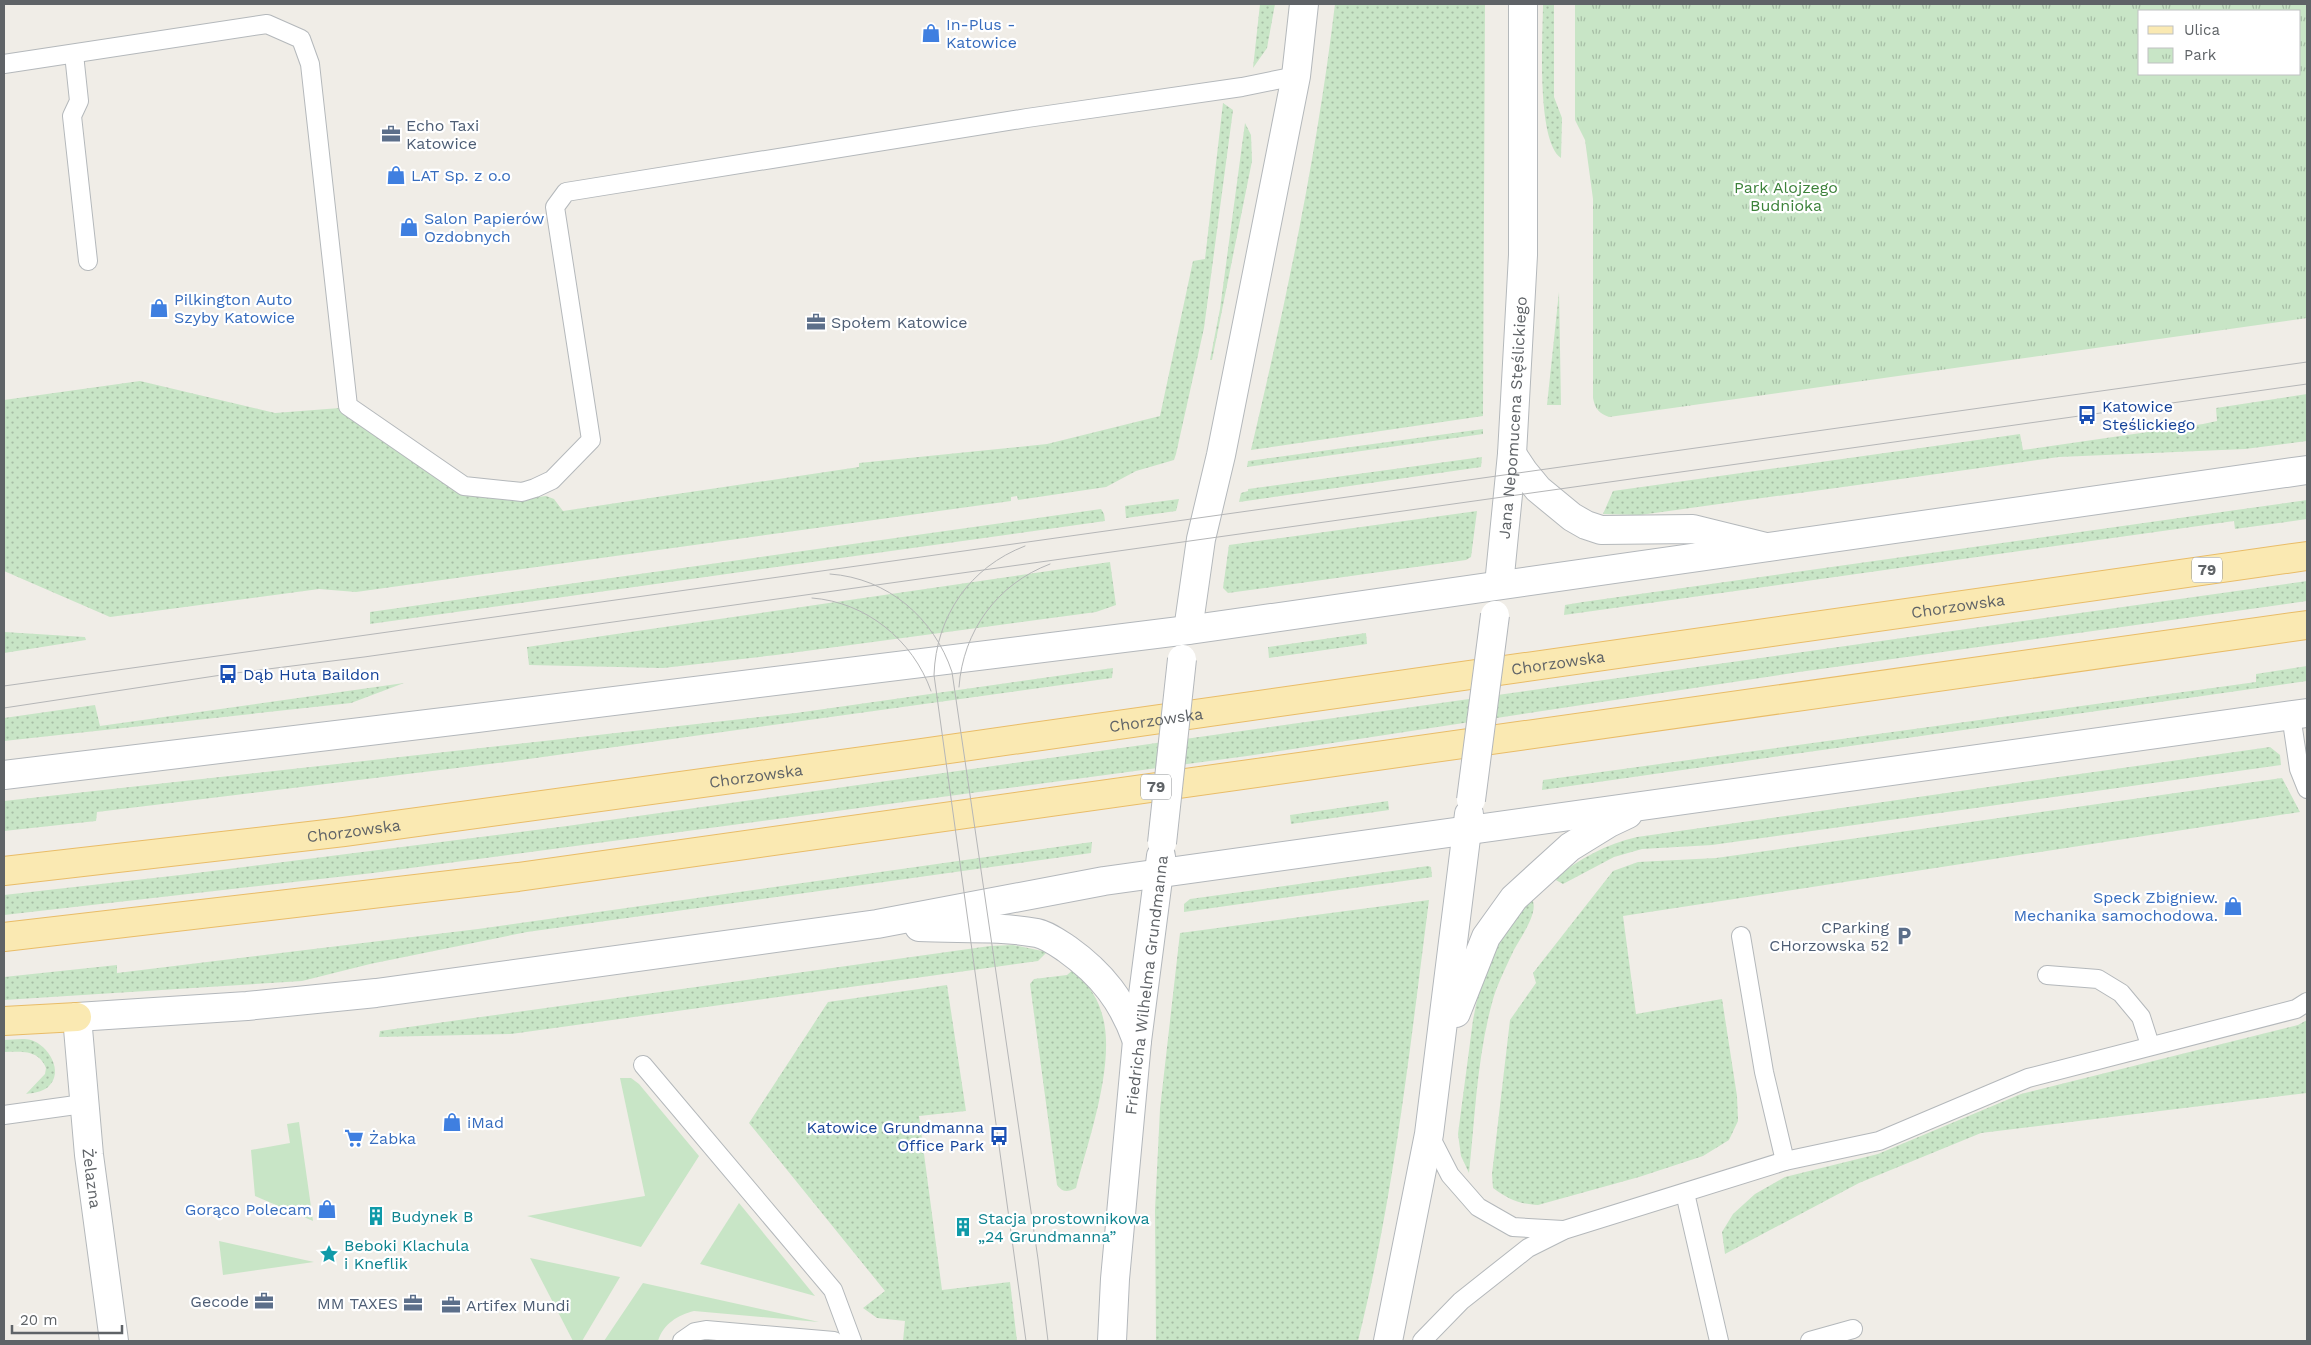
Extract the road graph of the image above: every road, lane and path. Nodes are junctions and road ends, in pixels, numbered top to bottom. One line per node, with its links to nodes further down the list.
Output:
1 (1304, 4): 5 (main road)
2 (1523, 4): 7 (main road, Jana Nepomucena Stęślickiego)
3 (74, 54): 4 (lane); 5 (lane); 6 (lane)
4 (4, 64)
5 (1296, 76): 13 (main road)
6 (88, 261)
7 (1512, 454): 9 (main road); 11 (main road, Jana Nepomucena Stęślickiego)
8 (2307, 470): 9 (main road)
9 (1766, 546): 11 (main road)
10 (2307, 556): 19 (main road, Chorzowska / 79)
11 (1499, 585): 13 (main road); 18 (main road, Jana Nepomucena Stęślickiego, bridge)
12 (2307, 625): 23 (main road, 79)
13 (1188, 630): 15 (main road); 20 (main road, Friedricha Wilhelma Grundmanna, bridge)
14 (2299, 714): 16 (lane); 17 (main road)
15 (4, 775)
16 (2307, 790)
17 (1651, 804): 18 (main road); 30 (main road)
18 (1467, 831): 20 (main road); 30 (main road)
19 (4, 871)
20 (1159, 873): 21 (main road); 28 (main road, Friedricha Wilhelma Grundmanna)
21 (877, 924): 26 (main road); 28 (main road)
22 (1741, 936): 35 (lane)
23 (4, 937)
24 (2047, 975): 29 (lane)
25 (2307, 1002): 29 (lane)
26 (77, 1017): 27 (main road); 32 (main road, Żelazna)
27 (4, 1021)
28 (1136, 1041): 43 (main road, Friedricha Wilhelma Grundmanna)
29 (2150, 1045): 35 (lane)
30 (1440, 1057): 34 (main road)
31 (643, 1065): 42 (lane)
32 (83, 1104): 33 (lane); 39 (main road, Żelazna)
33 (4, 1115)
34 (1429, 1134): 37 (lane); 44 (main road)
35 (1785, 1161): 36 (lane)
36 (1685, 1193): 37 (lane); 46 (lane)
37 (1564, 1230): 45 (lane)
38 (1853, 1328): 47 (lane)
39 (114, 1341)
40 (682, 1341): 41 (lane)
41 (834, 1341)
42 (852, 1341)
43 (1112, 1341)
44 (1388, 1341)
45 (1422, 1341)
46 (1719, 1341)
47 (1810, 1341)

